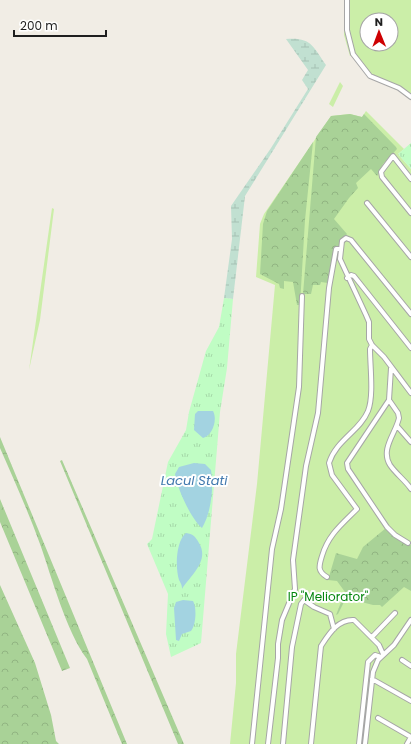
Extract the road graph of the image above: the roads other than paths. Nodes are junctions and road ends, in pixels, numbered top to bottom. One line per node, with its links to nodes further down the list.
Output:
1 (347, 0): 2 (street)
2 (411, 97)
3 (411, 179): 5 (street)
4 (367, 203): 7 (street)
5 (411, 213)
6 (340, 249): 8 (street); 10 (street); 33 (street)
7 (411, 257)
8 (347, 278): 11 (street); 12 (street)
9 (302, 296): 32 (street)
10 (411, 314)
11 (372, 345): 13 (street); 20 (street)
12 (411, 348)
13 (391, 368): 14 (street); 15 (street)
14 (411, 393)
15 (389, 400): 16 (street); 19 (street)
16 (397, 426): 17 (street); 18 (street)
17 (411, 442)
18 (411, 489)
19 (408, 543)
20 (327, 577)
21 (395, 613): 24 (street)
22 (411, 620): 25 (street)
23 (334, 629): 24 (street); 34 (street); 35 (street)
24 (372, 638): 25 (street)
25 (382, 656): 28 (street); 36 (street)
26 (402, 660): 27 (street)
27 (411, 666)
28 (372, 679): 29 (street); 37 (street)
29 (411, 701)
30 (378, 718): 31 (street)
31 (411, 737): 38 (street)
32 (252, 744)
33 (268, 744)
34 (284, 744)
35 (311, 744)
36 (359, 744)
37 (365, 744)
38 (407, 744)

